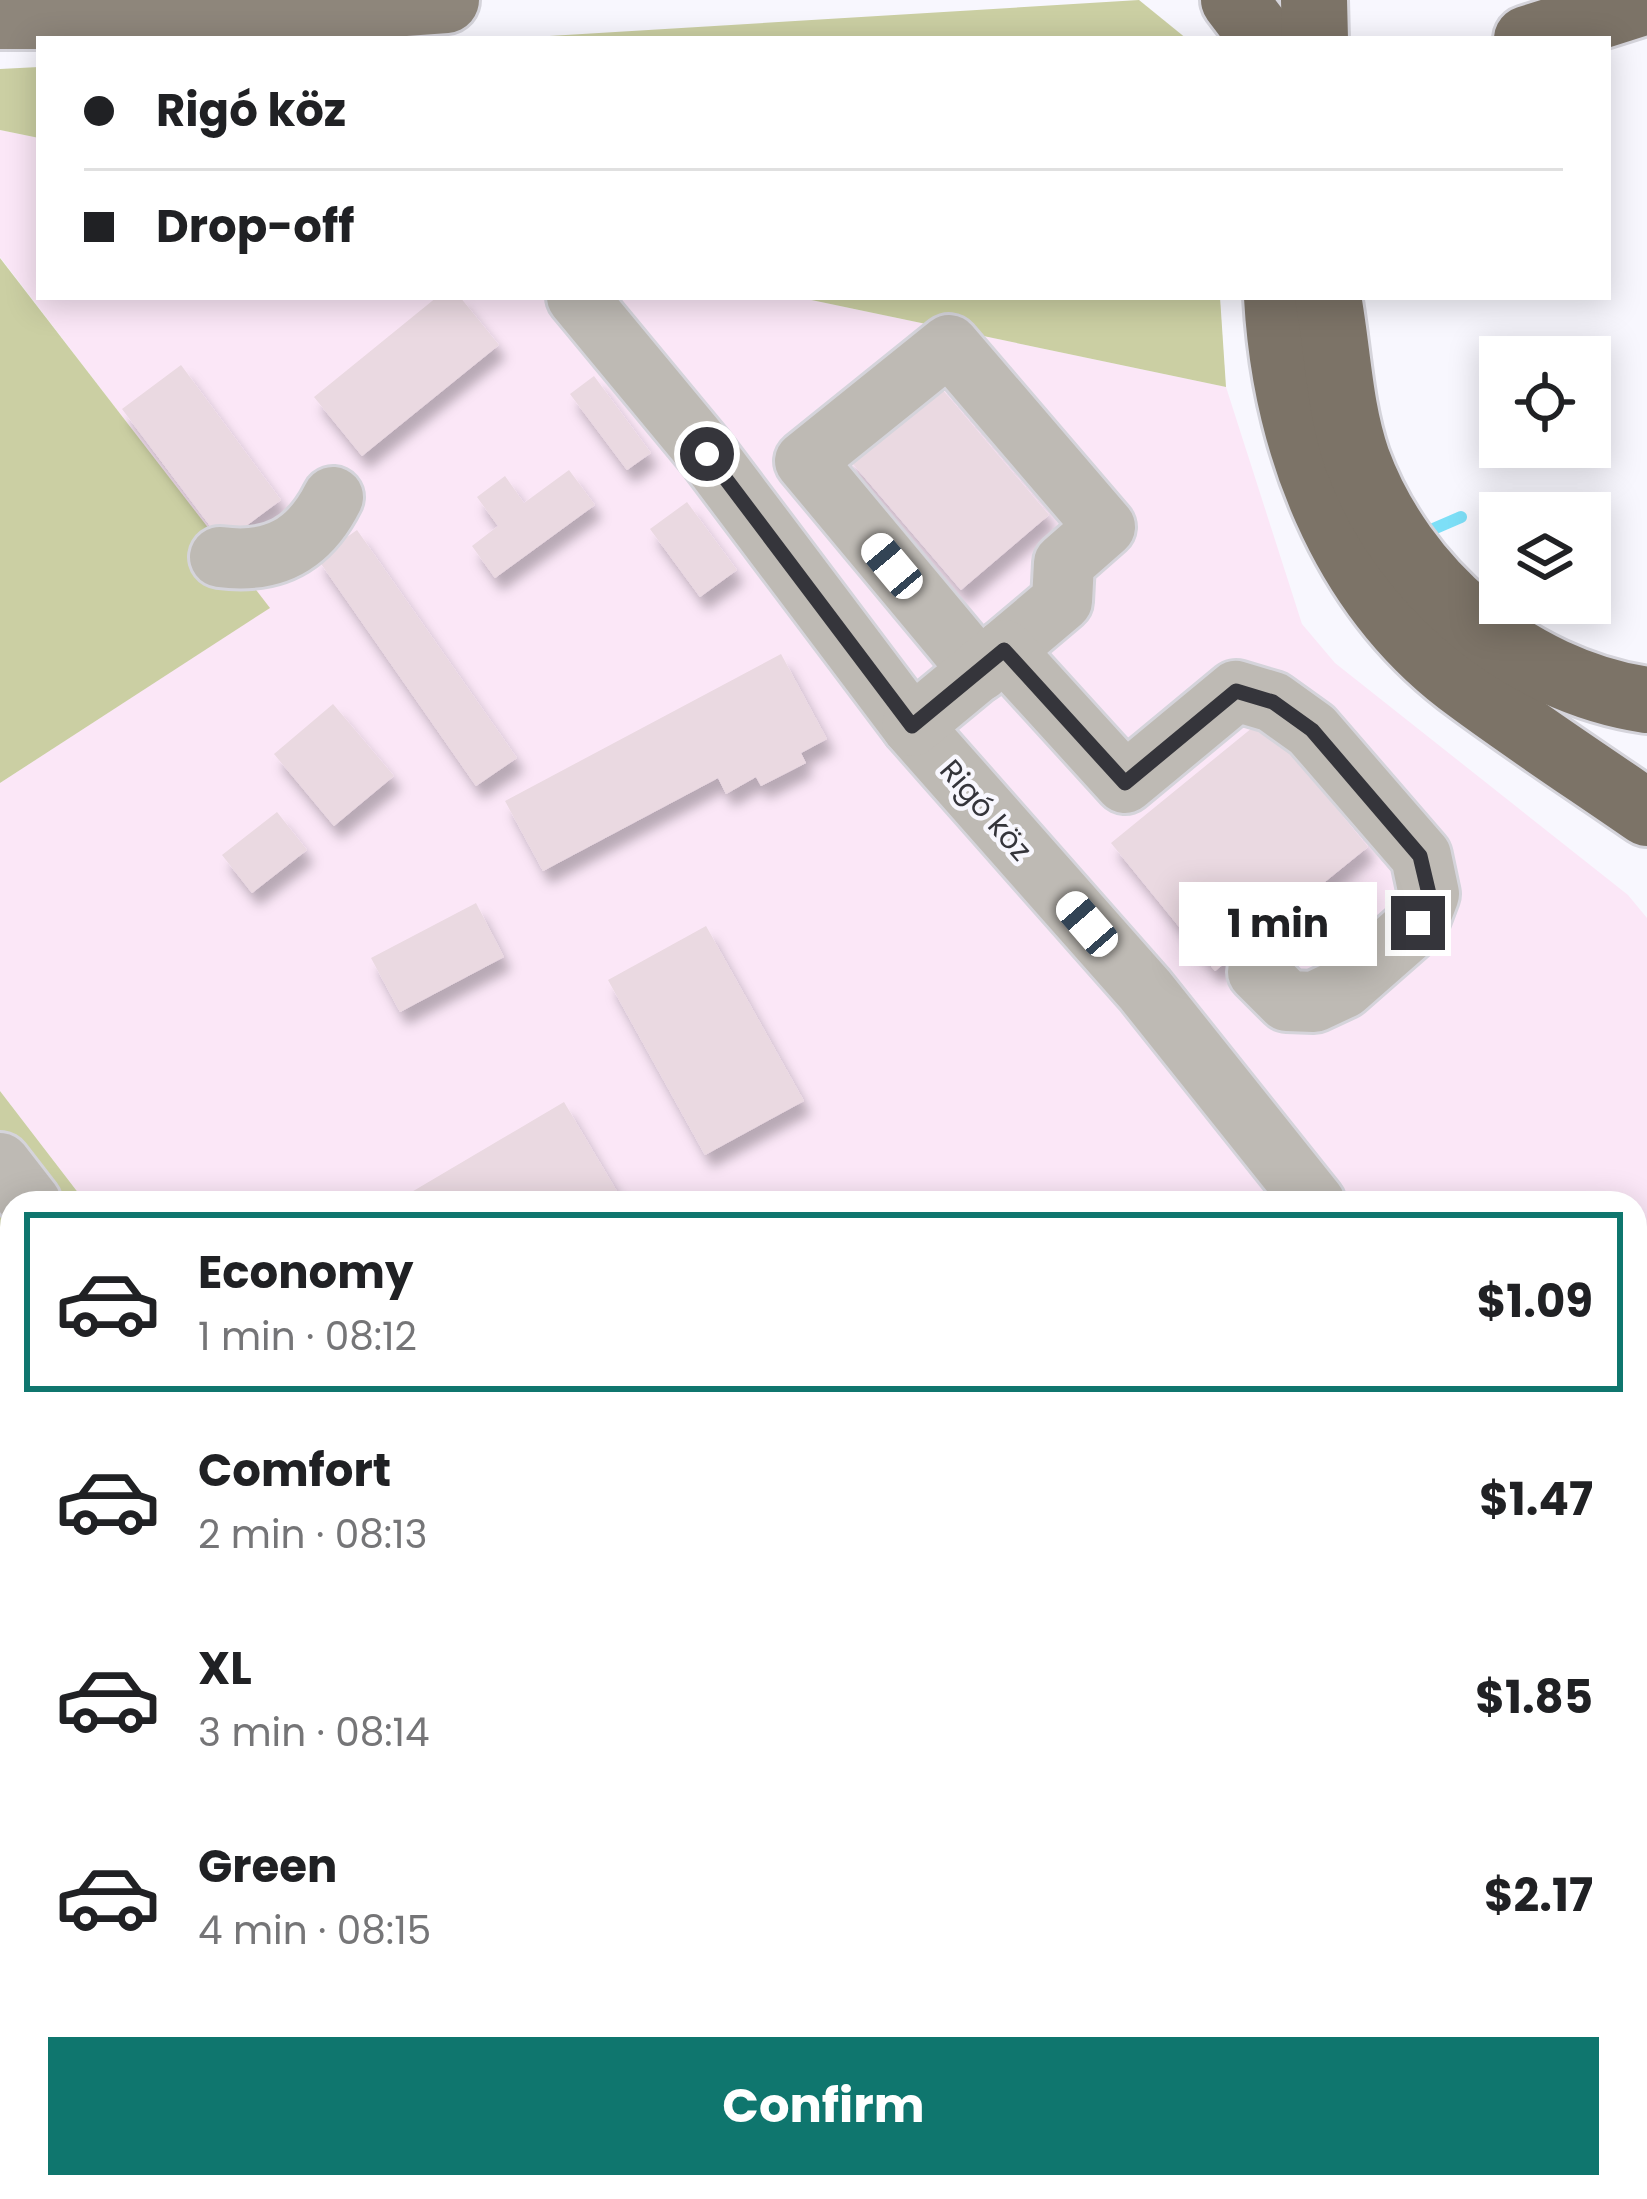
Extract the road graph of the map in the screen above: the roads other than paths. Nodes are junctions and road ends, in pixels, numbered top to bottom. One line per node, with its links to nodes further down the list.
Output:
1 (1647, 1): 4 (highway)
2 (412, 15): 3 (main road)
3 (0, 16)
4 (1535, 36)
5 (580, 300): 12 (street, Rigó köz)
6 (1276, 300): 13 (highway)
7 (1336, 313): 11 (highway)
8 (333, 497): 9 (street)
9 (220, 556)
10 (992, 661): 10 (street); 12 (street); 14 (street)
11 (1647, 700)
12 (912, 726): 17 (street, Rigó köz)
13 (1647, 813)
14 (1258, 972)
15 (0, 1163): 16 (street)
16 (22, 1191)
17 (1305, 1191)

